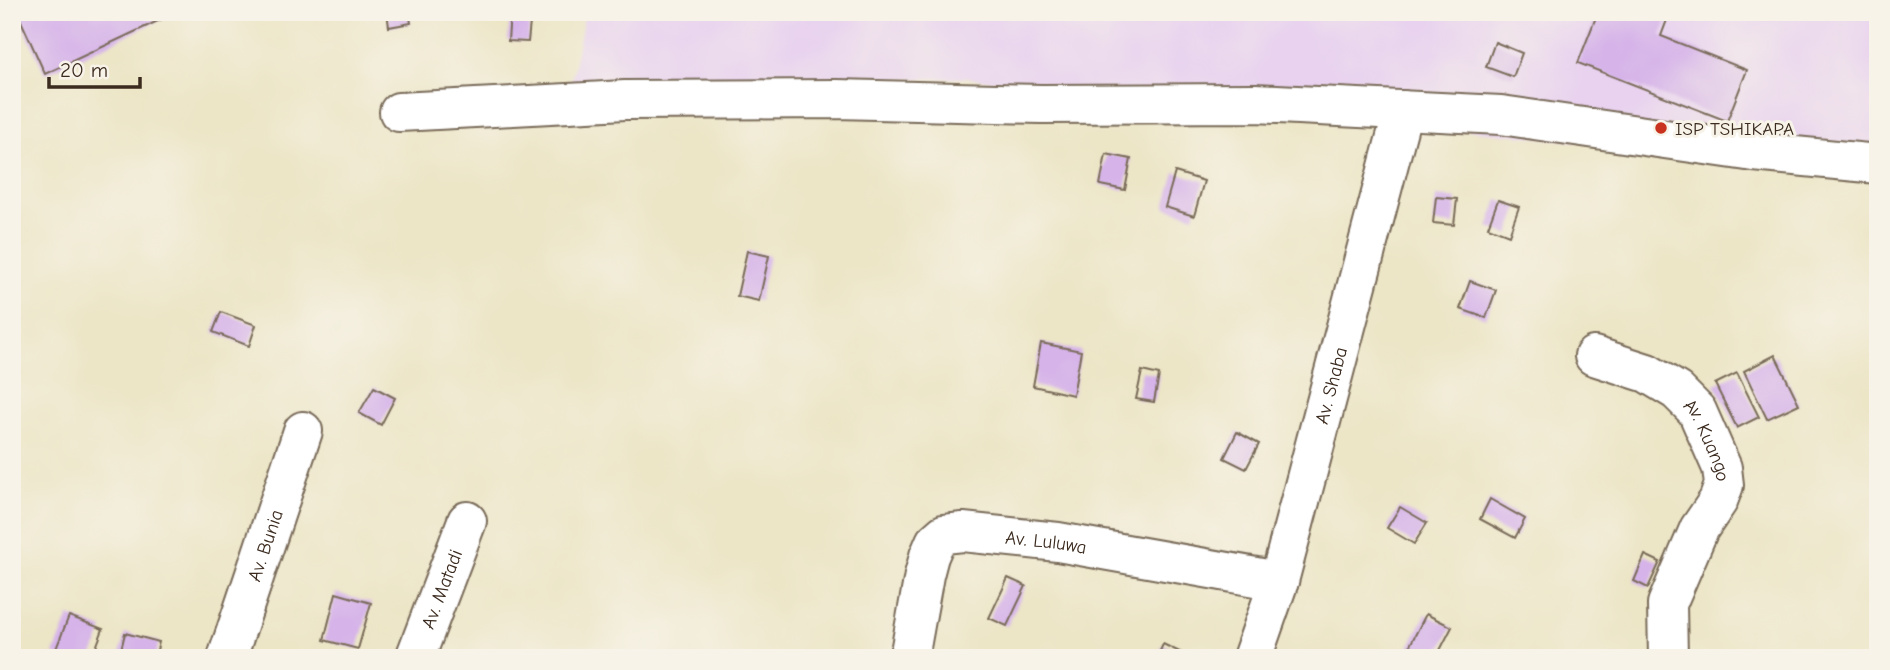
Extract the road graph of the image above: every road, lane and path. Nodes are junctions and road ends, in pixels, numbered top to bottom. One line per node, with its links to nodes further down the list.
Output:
1 (1403, 110): 2 (street); 3 (street); 7 (street, Av. Shaba)
2 (399, 112)
3 (1878, 164)
4 (1594, 356): 12 (street, Av. Kuango)
5 (303, 431): 8 (street, Av. Bunia)
6 (467, 521): 9 (street, Av. Matadi)
7 (1279, 581): 10 (street, Av. Luluwa); 11 (street, Av. Shaba)
8 (227, 658)
9 (415, 658)
10 (909, 658)
11 (1252, 658)
12 (1668, 658)

